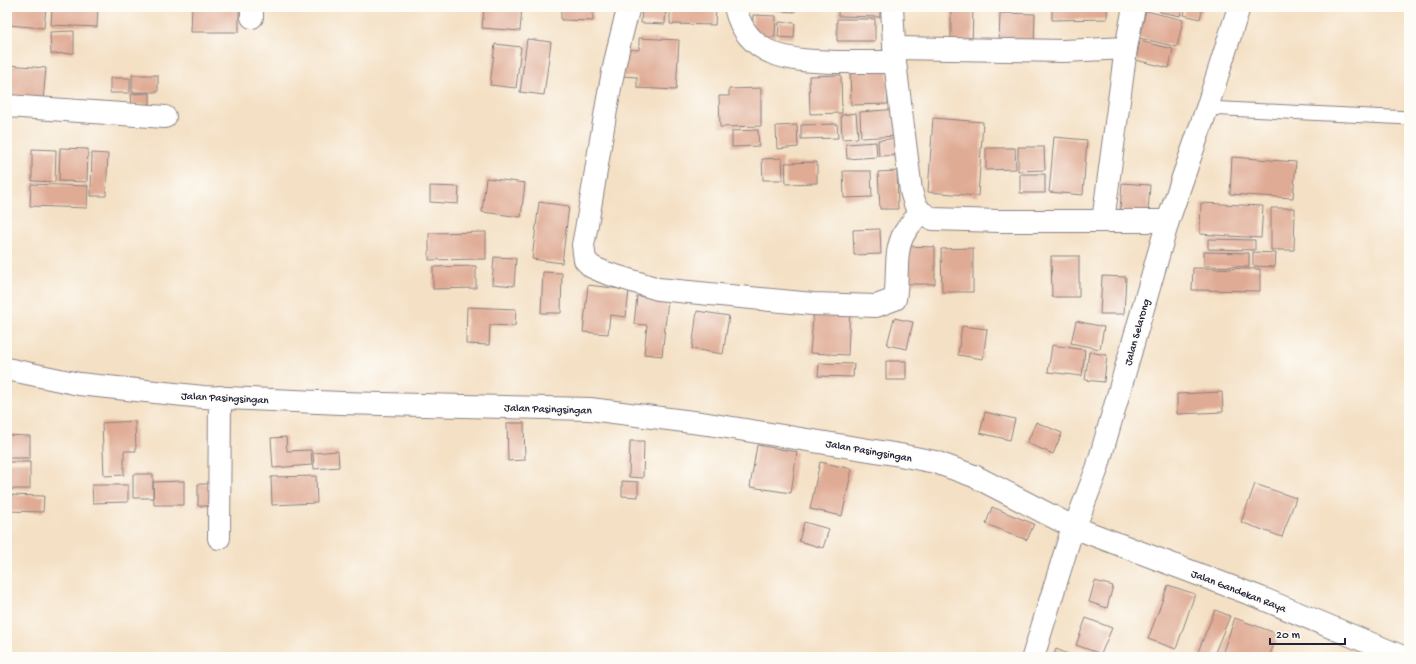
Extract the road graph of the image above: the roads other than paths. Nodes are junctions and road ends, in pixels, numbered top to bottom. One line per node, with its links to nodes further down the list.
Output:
1 (629, 7): 12 (street)
2 (735, 7): 7 (street)
3 (892, 7): 7 (street)
4 (1134, 7): 6 (street)
5 (1239, 7): 9 (street, Jalan Selarong)
6 (1126, 48): 7 (street); 13 (street)
7 (895, 55): 12 (street)
8 (7, 106): 10 (street)
9 (1208, 108): 11 (lane); 14 (street, Jalan Selarong)
10 (165, 117)
11 (1409, 118)
12 (921, 212): 13 (street)
13 (1103, 221): 14 (street)
14 (1168, 221): 17 (street, Jalan Selarong)
15 (7, 369): 16 (street, Jalan Pasingsingan)
16 (220, 397): 17 (street, Jalan Pasingsingan); 18 (street)
17 (1076, 521): 19 (street, Jalan Selarong); 20 (street, Jalan Gandekan Raya)
18 (219, 538)
19 (1033, 657)
20 (1403, 657)

